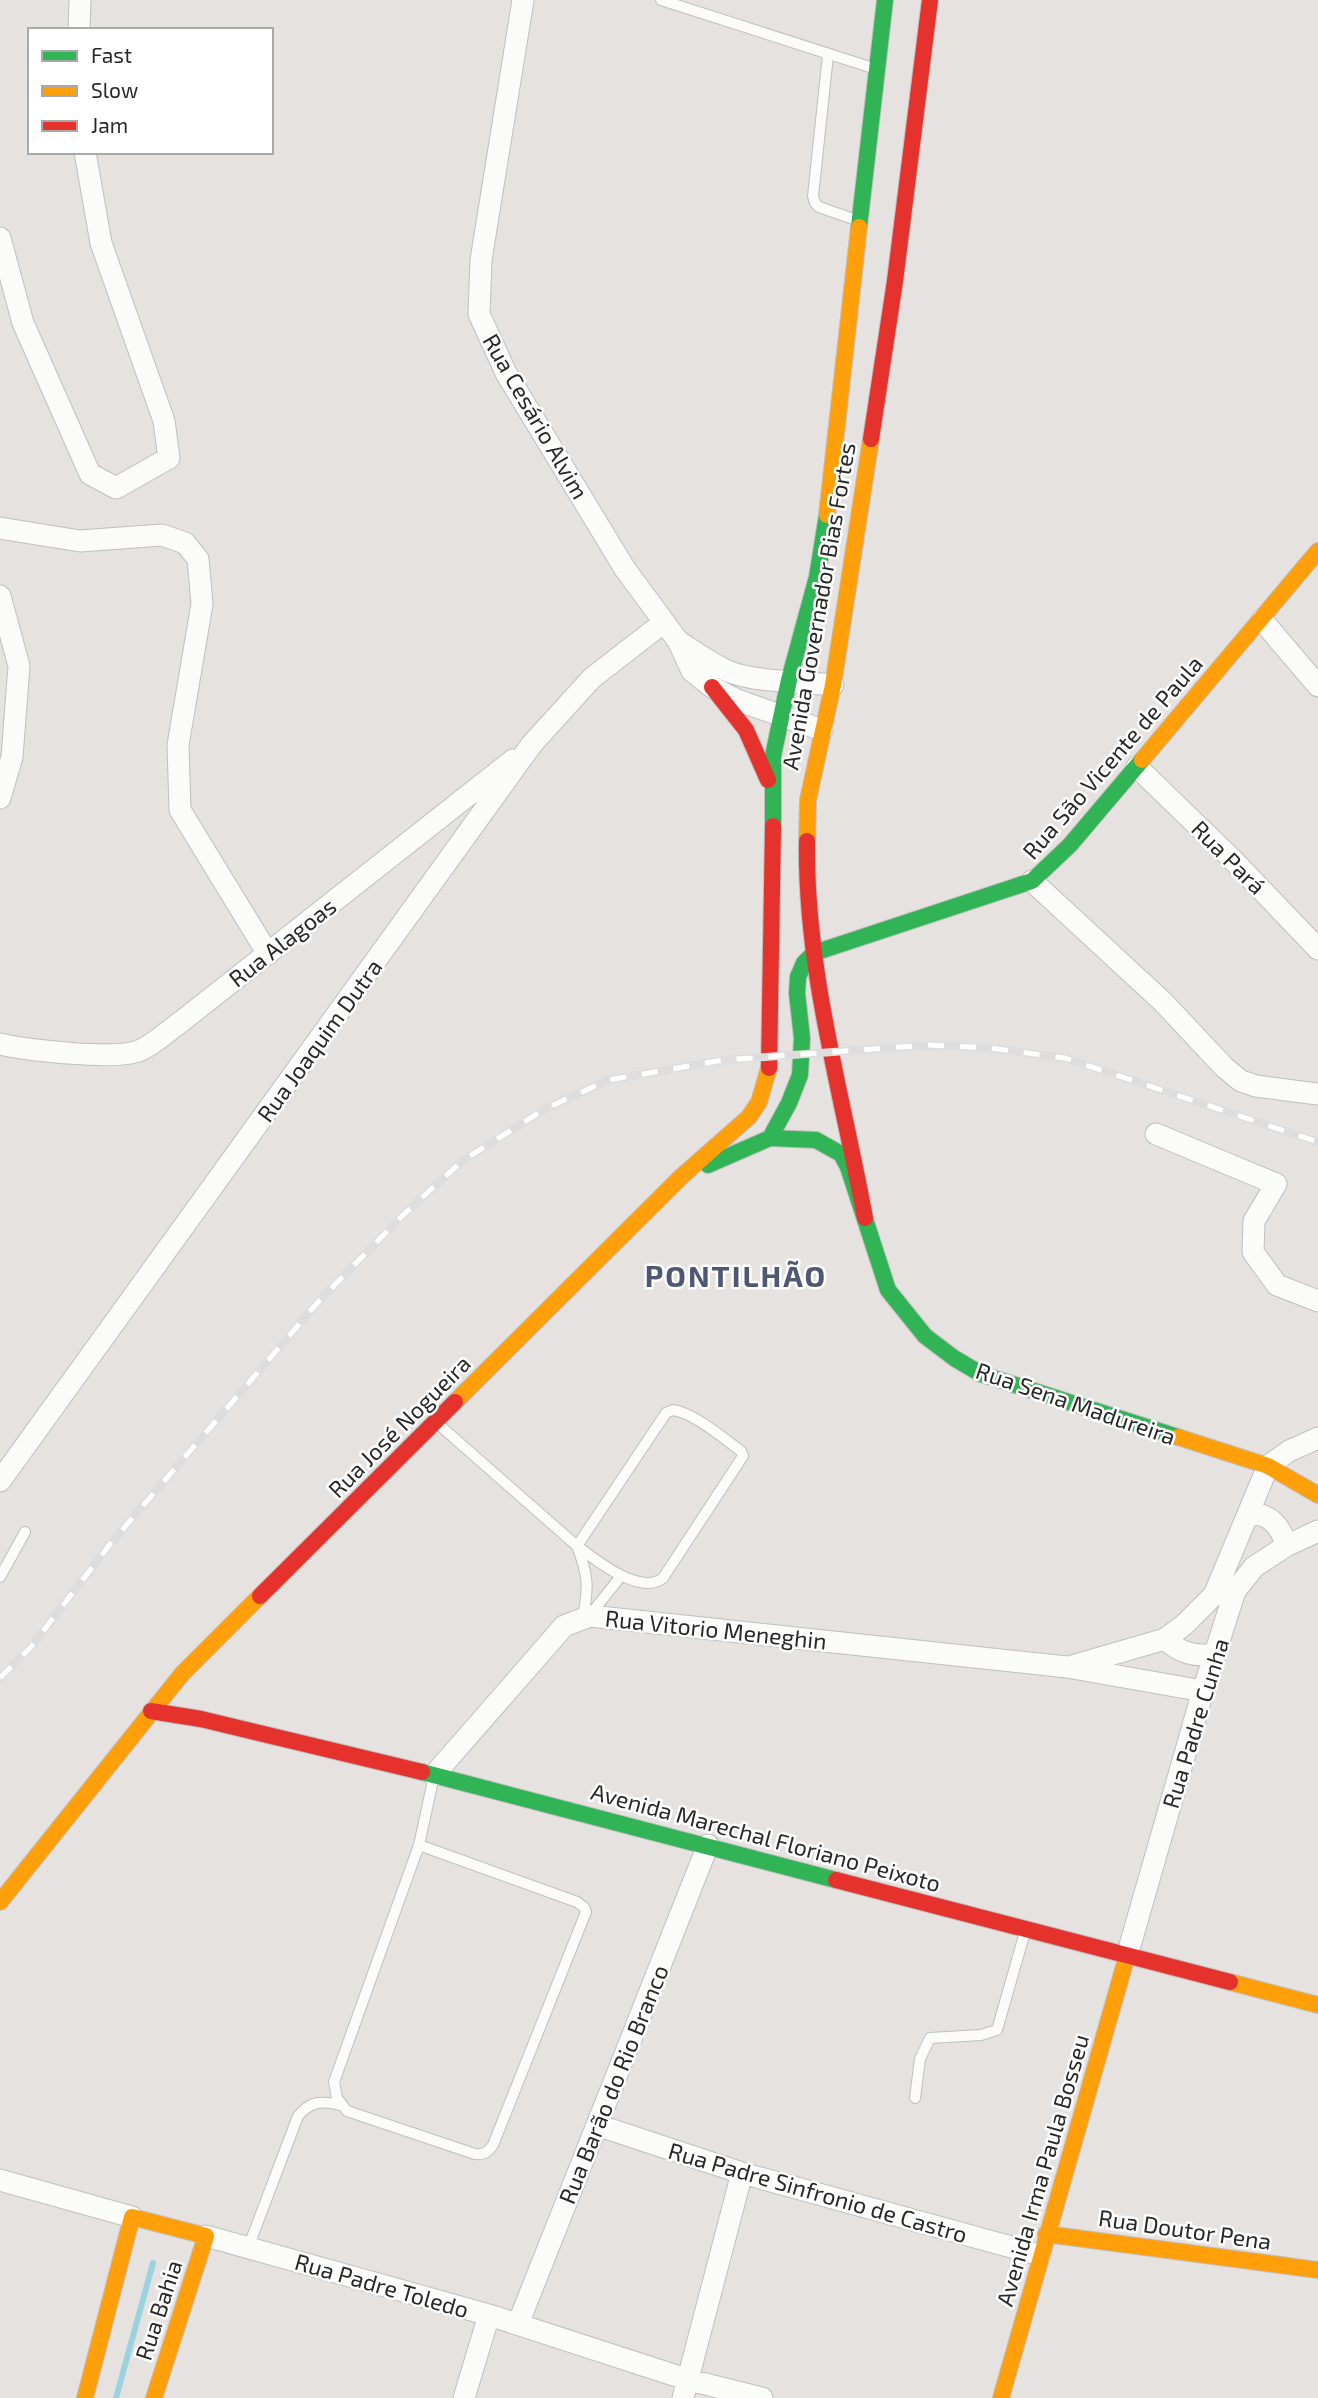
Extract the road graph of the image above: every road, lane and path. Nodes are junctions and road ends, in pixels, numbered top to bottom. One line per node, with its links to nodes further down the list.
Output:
1 (80, 0): 6 (street)
2 (523, 0): 16 (street, Rua Cesário Alvim)
3 (661, 0): 7 (lane)
4 (885, 0): 8 (main road, Avenida Governador Bias Fortes)
5 (930, 0): 19 (main road, Avenida Governador Bias Fortes)
6 (79, 28)
7 (828, 55): 8 (lane); 10 (lane)
8 (876, 69): 10 (main road, Avenida Governador Bias Fortes)
9 (85, 154): 11 (street)
10 (861, 221): 18 (main road, Avenida Governador Bias Fortes)
11 (0, 237)
12 (0, 528): 31 (street)
13 (1318, 551): 15 (main road, Rua São Vicente de Paula)
14 (0, 596): 27 (street)
15 (1262, 620): 20 (street); 25 (main road, Rua São Vicente de Paula)
16 (663, 623): 17 (street, Rua Cesário Alvim); 24 (street, Rua Joaquim Dutra)
17 (678, 641): 18 (street); 21 (street)
18 (789, 680): 19 (street); 22 (main road, Avenida Governador Bias Fortes)
19 (833, 685): 23 (main road, Avenida Governador Bias Fortes)
20 (1318, 685)
21 (712, 687): 22 (street); 26 (main road)
22 (780, 716): 23 (street); 26 (main road, Avenida Governador Bias Fortes)
23 (822, 730): 30 (main road, Avenida Governador Bias Fortes)
24 (532, 744): 31 (street, Rua Alagoas); 42 (street, Rua Joaquim Dutra)
25 (1137, 767): 28 (main road, Rua São Vicente de Paula); 29 (street, Rua Pará)
26 (772, 790): 36 (main road, Avenida Governador Bias Fortes)
27 (0, 798)
28 (1032, 881): 30 (main road, Rua São Vicente de Paula); 33 (street)
29 (1318, 949)
30 (814, 953): 35 (main road); 37 (main road, Avenida Governador Bias Fortes)
31 (268, 954): 32 (street, Rua Alagoas)
32 (0, 1044)
33 (1318, 1094)
34 (1156, 1134): 38 (street)
35 (770, 1138): 36 (main road); 37 (main road)
36 (682, 1176): 39 (main road, Rua José Nogueira)
37 (865, 1218): 41 (main road, Rua Sena Madureira)
38 (1318, 1301)
39 (436, 1421): 47 (lane); 55 (main road, Rua José Nogueira)
40 (1318, 1438): 41 (street)
41 (1268, 1466): 43 (main road, Rua Sena Madureira); 44 (street)
42 (0, 1481)
43 (1318, 1495)
44 (1249, 1512): 48 (street); 52 (street, Rua Vitorio Meneghin)
45 (1318, 1531): 48 (street, Rua Padre Cunha)
46 (25, 1532): 50 (lane)
47 (577, 1546): 49 (lane); 49 (lane); 51 (lane)
48 (1286, 1546): 53 (street, Rua Padre Cunha)
49 (621, 1576): 51 (lane)
50 (0, 1577)
51 (587, 1616): 54 (street, Rua Vitorio Meneghin); 59 (street, Rua Vitorio Meneghin)
52 (1165, 1639): 53 (street); 54 (street, Rua Vitorio Meneghin)
53 (1215, 1654): 56 (street, Rua Padre Cunha)
54 (1067, 1667): 56 (street, Rua Vitorio Meneghin)
55 (187, 1685): 57 (main road, Rua José Nogueira); 58 (main road)
56 (1203, 1691): 64 (street, Rua Padre Cunha)
57 (151, 1711): 58 (main road, Avenida Marechal Floriano Peixoto); 62 (main road, Rua José Nogueira)
58 (201, 1719): 59 (main road, Avenida Marechal Floriano Peixoto)
59 (434, 1774): 60 (lane); 61 (main road, Avenida Marechal Floriano Peixoto)
60 (419, 1845): 67 (lane); 67 (lane)
61 (708, 1845): 63 (main road, Avenida Marechal Floriano Peixoto); 68 (street, Rua Barão do Rio Branco)
62 (0, 1902)
63 (1026, 1929): 64 (main road, Avenida Marechal Floriano Peixoto); 66 (lane)
64 (1127, 1956): 65 (main road, Avenida Marechal Floriano Peixoto); 72 (main road, Avenida Irma Paula Bosseu)
65 (1318, 2005)
66 (915, 2098)
67 (341, 2105): 74 (lane)
68 (597, 2125): 69 (street, Rua Padre Sinfronio de Castro); 78 (street, Rua Barão do Rio Branco)
69 (742, 2173): 75 (street, Rua Padre Sinfronio de Castro); 79 (street)
70 (0, 2180): 71 (street, Rua Padre Toledo)
71 (140, 2219): 73 (main road, Rua Padre Toledo); 80 (main road)
72 (1046, 2234): 75 (main road, Avenida Irma Paula Bosseu); 76 (main road, Rua Doutor Pena)
73 (206, 2236): 74 (street, Rua Padre Toledo); 81 (main road, Rua Bahia)
74 (248, 2248): 77 (street, Rua Padre Toledo)
75 (1040, 2255): 84 (main road, Avenida Irma Paula Bosseu)
76 (1318, 2270)
77 (489, 2315): 78 (street, Rua Padre Toledo); 82 (street)
78 (518, 2324): 79 (street, Rua Padre Toledo)
79 (686, 2389): 83 (street, Rua Padre Toledo)
80 (85, 2398)
81 (154, 2398)
82 (464, 2398)
83 (762, 2398)
84 (1001, 2398)

